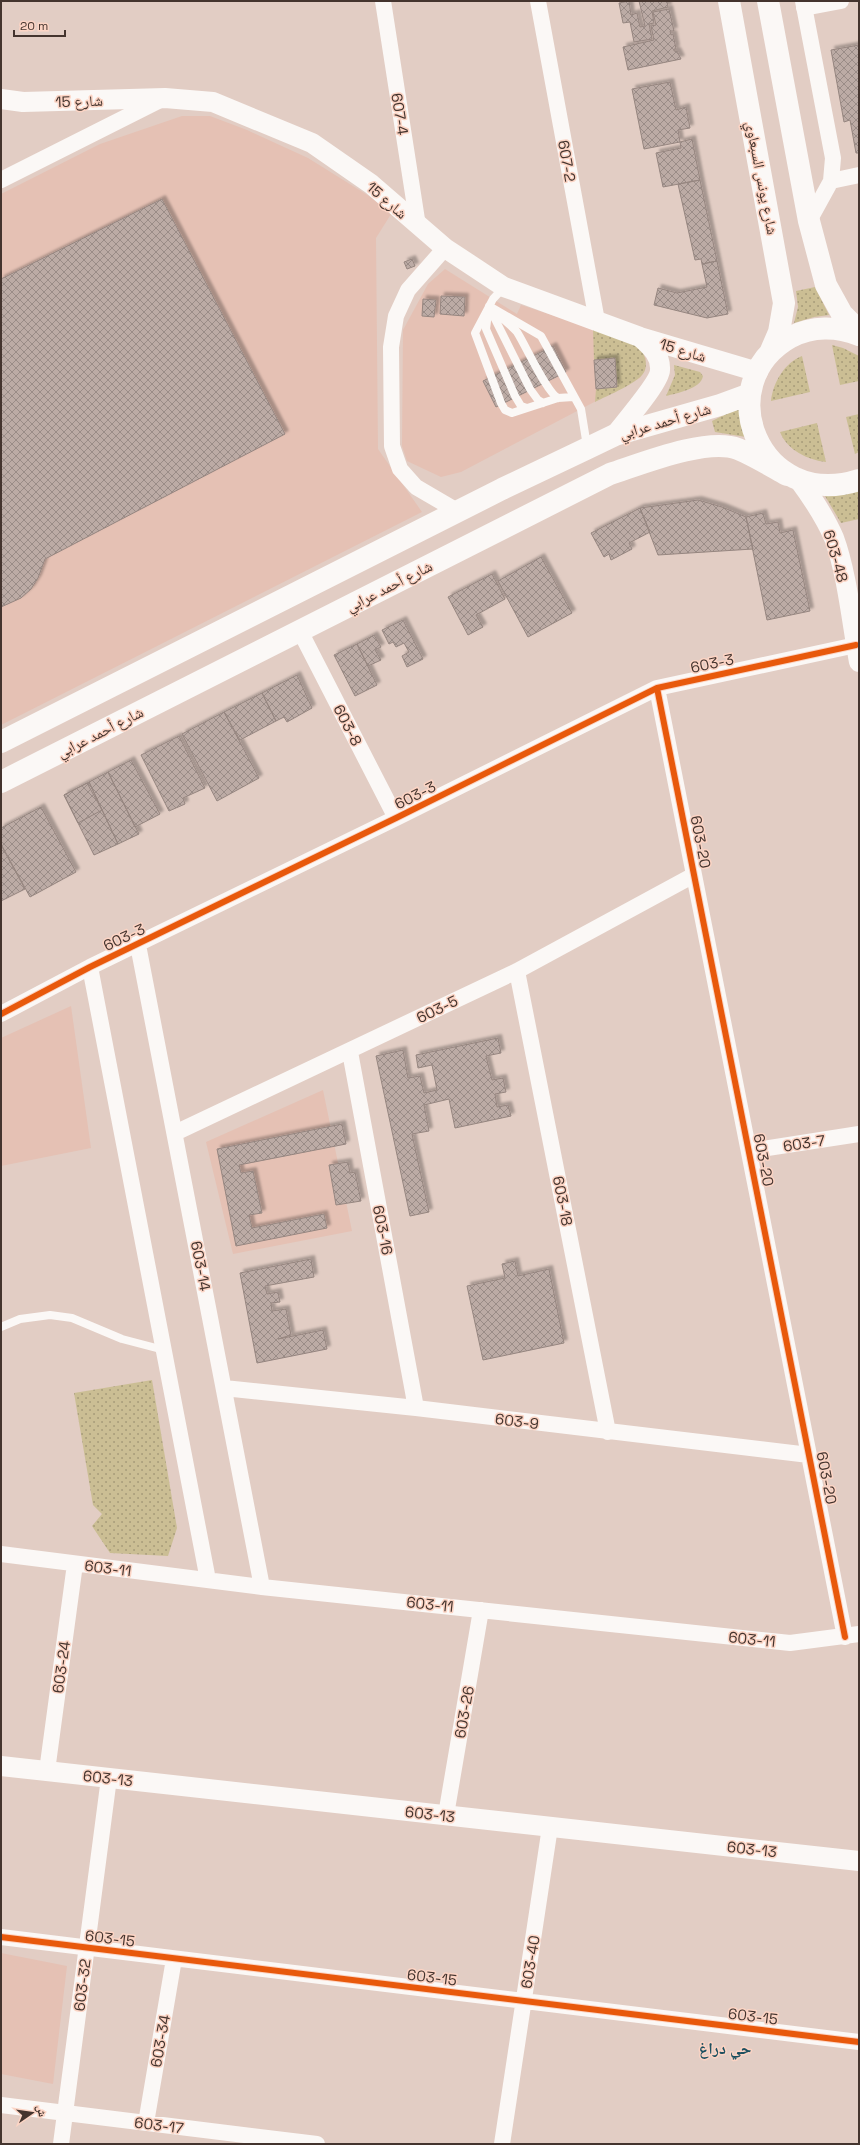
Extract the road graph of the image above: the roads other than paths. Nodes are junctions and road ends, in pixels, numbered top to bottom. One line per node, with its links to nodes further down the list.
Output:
1 (382, 1): 13 (street, 607-4)
2 (538, 1): 17 (street, 607-2)
3 (729, 1): 21 (main road, شارع يونس السبعاوي)
4 (768, 1): 12 (main road)
5 (841, 1): 6 (street)
6 (804, 4): 11 (street)
7 (165, 98): 8 (street, شارع 15); 10 (street); 13 (street, شارع 15)
8 (1, 99)
9 (859, 175): 11 (street)
10 (1, 180)
11 (831, 181): 12 (street)
12 (809, 221): 18 (main road)
13 (418, 226): 14 (street, شارع 15)
14 (445, 248): 15 (street, شارع 15); 32 (street)
15 (504, 287): 16 (lane); 17 (street, شارع 15)
16 (489, 306): 24 (lane); 25 (lane); 26 (lane); 27 (lane); 27 (lane)
17 (597, 321): 20 (street, شارع 15)
18 (859, 331)
19 (859, 335): 21 (main road)
20 (640, 337): 22 (street, شارع 15); 28 (street)
21 (770, 353): 22 (main road)
22 (758, 372): 23 (main road)
23 (750, 394): 28 (main road, شارع أحمد عرابي); 30 (main road)
24 (573, 397): 25 (lane); 29 (lane)
25 (558, 398): 26 (lane)
26 (543, 403): 27 (lane)
27 (526, 408)
28 (615, 435): 29 (main road, شارع أحمد عرابي)
29 (588, 448): 32 (main road, شارع أحمد عرابي)
30 (793, 478): 31 (main road); 33 (main road, شارع أحمد عرابي); 34 (street, 603-48)
31 (859, 480)
32 (457, 511): 36 (main road, شارع أحمد عرابي)
33 (300, 631): 37 (main road, شارع أحمد عرابي); 38 (street, 603-8)
34 (857, 653): 35 (street, 603-3)
35 (657, 688): 38 (street, 603-3); 39 (street, 603-20)
36 (1, 742)
37 (1, 782)
38 (396, 818): 40 (street, 603-3)
39 (694, 874): 42 (street, 603-5); 47 (street, 603-20)
40 (138, 946): 41 (street, 603-3); 45 (street, 603-14)
41 (90, 967): 43 (street, 603-3); 49 (street)
42 (517, 971): 44 (street, 603-5); 52 (street, 603-18)
43 (1, 1014)
44 (350, 1052): 45 (street, 603-5); 51 (street, 603-16)
45 (175, 1133): 50 (street, 603-14)
46 (859, 1134): 47 (street, 603-7)
47 (749, 1151): 53 (street, 603-20)
48 (1, 1327): 49 (lane)
49 (164, 1350): 56 (street)
50 (224, 1388): 51 (street, 603-9); 57 (street, 603-14)
51 (416, 1408): 52 (street, 603-9)
52 (608, 1432): 53 (street, 603-9)
53 (809, 1455): 59 (street, 603-20)
54 (1, 1554): 55 (street, 603-11)
55 (75, 1564): 56 (street, 603-11); 61 (street, 603-24)
56 (208, 1580): 57 (street, 603-11)
57 (262, 1587): 58 (street, 603-11)
58 (481, 1610): 59 (street, 603-11); 63 (street, 603-26)
59 (852, 1635)
60 (1, 1766): 61 (street, 603-13)
61 (47, 1771): 62 (street, 603-13)
62 (109, 1778): 63 (street, 603-13); 67 (street, 603-32)
63 (446, 1815): 64 (street, 603-13)
64 (550, 1827): 65 (street, 603-13); 69 (street, 603-40)
65 (859, 1861)
66 (1, 1937): 67 (street, 603-15)
67 (86, 1948): 68 (street, 603-15); 72 (street, 603-32)
68 (174, 1958): 69 (street, 603-15); 73 (street, 603-34)
69 (524, 2001): 70 (street, 603-15); 76 (street, 603-40)
70 (859, 2042)
71 (1, 2105): 72 (street, 603-17)
72 (65, 2113): 73 (street, 603-17); 74 (street, 603-32)
73 (146, 2123): 75 (street, 603-17)
74 (61, 2144)
75 (317, 2144)
76 (502, 2144)

